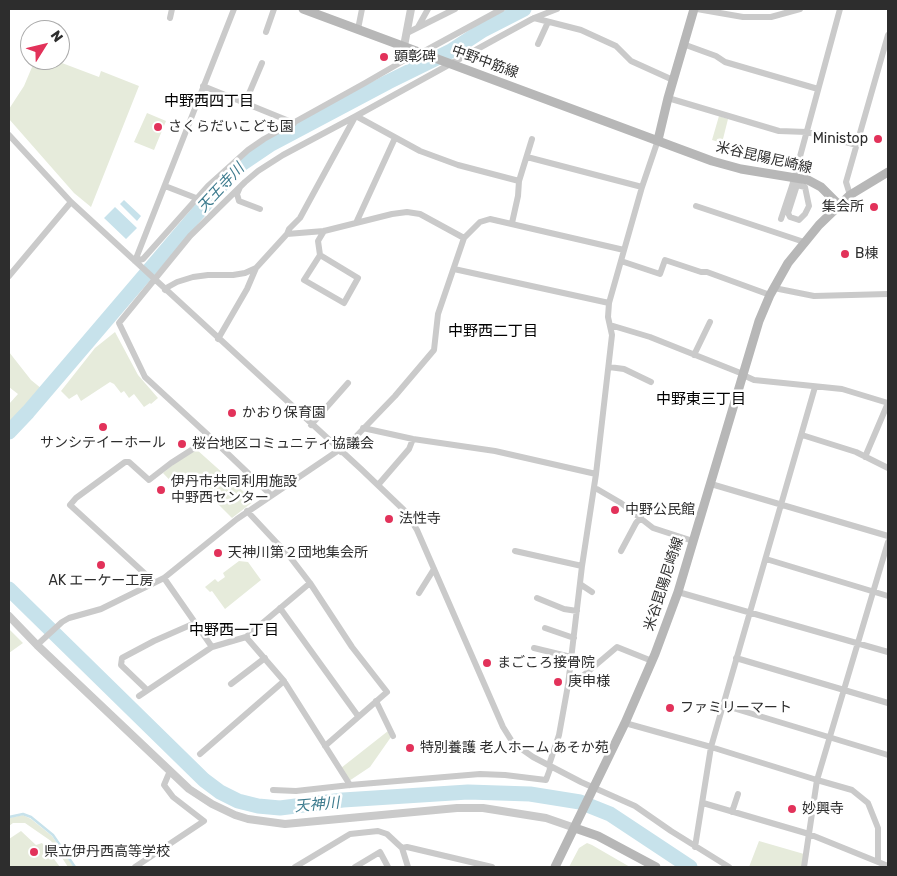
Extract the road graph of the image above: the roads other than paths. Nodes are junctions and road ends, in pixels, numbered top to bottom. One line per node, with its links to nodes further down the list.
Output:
1 (172, 9): 14 (street)
2 (234, 9): 29 (street)
3 (274, 9): 19 (street)
4 (303, 9): 18 (main road, 中野中筋線)
5 (362, 9): 18 (street)
6 (411, 9): 20 (street)
7 (428, 9): 17 (street)
8 (455, 9): 17 (street)
9 (502, 9): 25 (street)
10 (557, 9): 15 (street)
11 (696, 9): 12 (street); 23 (main road)
12 (800, 9)
13 (840, 9): 30 (street)
14 (170, 18)
15 (534, 18): 16 (street); 27 (street)
16 (548, 22): 22 (street); 28 (street)
17 (418, 27): 20 (street)
18 (358, 29): 25 (main road, 中野中筋線)
19 (266, 32)
20 (407, 33): 25 (street)
21 (888, 35): 24 (street)
22 (538, 44)
23 (683, 44): 28 (main road); 30 (street)
24 (887, 44): 40 (street)
25 (416, 51): 27 (main road, 中野中筋線); 34 (street)
26 (262, 63): 32 (street)
27 (450, 63): 33 (street); 39 (main road, 中野中筋線)
28 (673, 80): 31 (main road)
29 (203, 86): 32 (street); 45 (street)
30 (818, 89): 35 (street)
31 (668, 98): 35 (street); 39 (main road)
32 (246, 103): 34 (street)
33 (356, 116): 37 (street); 46 (street); 58 (street)
34 (294, 123): 49 (street)
35 (807, 132): 40 (street); 44 (street)
36 (9, 135): 50 (street)
37 (395, 138): 43 (street); 55 (street)
38 (532, 139): 41 (street)
39 (658, 140): 44 (main road, 米谷昆陽尼崎線); 47 (street)
40 (857, 144): 48 (street)
41 (527, 157): 43 (street); 47 (street)
42 (888, 172): 48 (main road)
43 (519, 181): 56 (street)
44 (794, 183): 44 (street); 51 (main road, 米谷昆陽尼崎線); 54 (street)
45 (165, 186): 49 (street); 64 (street)
46 (240, 187): 53 (street); 68 (street)
47 (642, 187): 61 (street)
48 (850, 194): 51 (main road)
49 (196, 198): 64 (street)
50 (71, 202): 64 (street); 67 (street)
51 (839, 205): 60 (main road, 米谷昆陽尼崎線)
52 (696, 206): 60 (street)
53 (260, 208)
54 (781, 219)
55 (356, 222): 57 (street); 59 (street)
56 (512, 224): 59 (street); 61 (street)
57 (324, 231): 58 (street); 62 (street)
58 (287, 234): 65 (street)
59 (464, 238): 66 (street)
60 (804, 242): 70 (main road, 米谷昆陽尼崎線)
61 (624, 250): 63 (street)
62 (320, 255): 62 (street)
63 (621, 261): 70 (street); 72 (street)
64 (137, 264): 68 (street)
65 (256, 268): 69 (street); 75 (street)
66 (454, 269): 72 (street); 84 (street)
67 (9, 276)
68 (153, 279): 69 (street); 85 (street)
69 (166, 290): 75 (street)
70 (772, 291): 71 (street); 78 (main road, 米谷昆陽尼崎線)
71 (888, 294)
72 (610, 304): 74 (street)
73 (710, 322): 76 (street)
74 (610, 325): 76 (street); 77 (street)
75 (218, 339): 83 (street)
76 (694, 355): 78 (street)
77 (609, 368): 79 (street); 91 (street)
78 (743, 375): 81 (street); 92 (main road, 米谷昆陽尼崎線)
79 (651, 382)
80 (348, 383): 83 (street)
81 (815, 387): 82 (street); 86 (street)
82 (888, 403): 89 (street)
83 (311, 424): 88 (street)
84 (363, 428): 87 (street); 88 (street)
85 (207, 434): 95 (street); 108 (street)
86 (802, 435): 89 (street); 96 (street)
87 (413, 439): 91 (street); 93 (street)
88 (340, 451): 93 (street); 95 (street)
89 (866, 457): 90 (street)
90 (888, 468)
91 (596, 474): 94 (street)
92 (711, 484): 96 (street); 100 (main road, 米谷昆陽尼崎線)
93 (378, 485): 106 (street)
94 (594, 489): 98 (street); 105 (street)
95 (271, 495): 97 (street)
96 (781, 504): 99 (street); 104 (street)
97 (247, 511): 107 (street); 109 (street)
98 (641, 517): 100 (street); 103 (street)
99 (888, 536)
100 (693, 541): 113 (main road, 米谷昆陽尼崎線)
101 (888, 542): 111 (street)
102 (515, 551): 105 (street)
103 (621, 551)
104 (766, 559): 111 (street); 119 (street)
105 (582, 566): 110 (street)
106 (434, 570): 114 (street); 151 (street)
107 (164, 578): 108 (street); 121 (street)
108 (154, 582): 125 (street)
109 (310, 583): 117 (street); 140 (street)
110 (580, 584): 112 (street); 118 (street)
111 (873, 591): 115 (street); 126 (street)
112 (592, 592)
113 (678, 592): 119 (street); 133 (main road, 米谷昆陽尼崎線)
114 (419, 593)
115 (888, 596)
116 (537, 598): 118 (street)
117 (280, 608): 123 (street); 143 (street)
118 (577, 611): 124 (street)
119 (750, 612): 126 (street); 132 (street)
120 (9, 616): 125 (street)
121 (196, 623): 127 (street); 137 (street)
122 (545, 628): 124 (street)
123 (246, 637): 127 (street); 131 (street)
124 (574, 638): 130 (street)
125 (40, 642): 152 (street)
126 (858, 643): 129 (street); 138 (street)
127 (212, 647): 137 (street)
128 (534, 648): 130 (street)
129 (888, 652)
130 (571, 657): 136 (street)
131 (265, 658): 134 (street); 135 (street)
132 (736, 658): 138 (street); 142 (street)
133 (652, 661): 136 (street); 144 (main road, 米谷昆陽尼崎線)
134 (284, 681): 147 (street); 149 (street)
135 (231, 684)
136 (568, 685): 151 (street)
137 (147, 690): 139 (street)
138 (844, 690): 141 (street); 146 (street)
139 (139, 696)
140 (376, 701): 143 (street); 145 (street)
141 (888, 704)
142 (723, 705): 146 (street); 148 (street)
143 (358, 716): 147 (street)
144 (625, 723): 148 (street); 156 (main road, 米谷昆陽尼崎線)
145 (393, 736)
146 (830, 738): 150 (street); 153 (street)
147 (325, 746): 154 (street)
148 (711, 747): 153 (street); 158 (street)
149 (200, 754)
150 (888, 755)
151 (549, 765): 154 (street); 156 (street)
152 (170, 771): 160 (street); 167 (street)
153 (818, 780): 161 (street); 164 (street)
154 (350, 785): 155 (street)
155 (272, 790)
156 (593, 790): 160 (main road, 米谷昆陽尼崎線); 162 (street)
157 (738, 794): 159 (street)
158 (703, 803): 159 (street); 162 (street)
159 (732, 812): 161 (street)
160 (575, 828): 173 (main road, 米谷昆陽尼崎線); 174 (main road)
161 (809, 834): 164 (street); 176 (street)
162 (695, 847): 175 (street)
163 (402, 848): 165 (street); 168 (street); 171 (street)
164 (878, 861): 166 (street)
165 (482, 866): 172 (street)
166 (888, 866)
167 (135, 867)
168 (295, 867)
169 (355, 867): 170 (street)
170 (388, 867)
171 (408, 867)
172 (492, 867)
173 (555, 867)
174 (656, 867)
175 (729, 867)
176 (804, 867)

